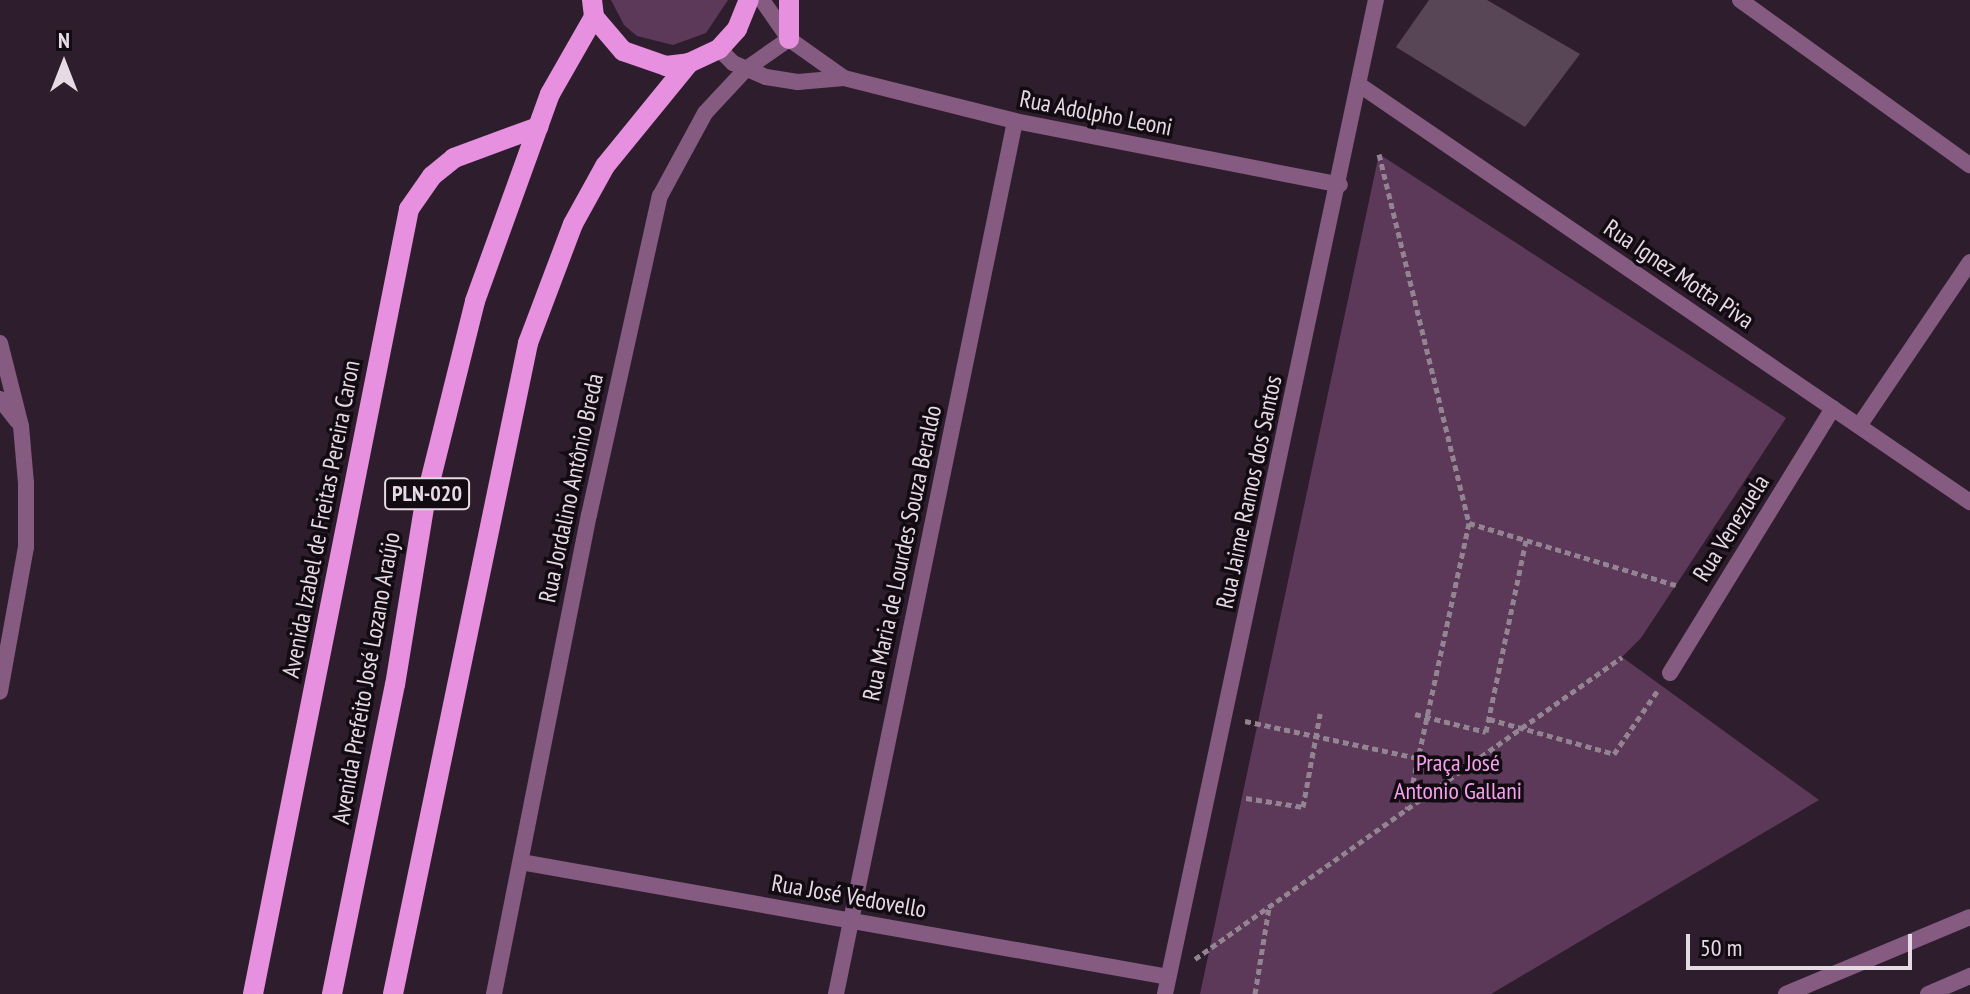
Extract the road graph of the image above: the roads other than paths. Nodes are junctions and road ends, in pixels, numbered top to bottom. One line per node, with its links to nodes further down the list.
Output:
1 (749, 0): 8 (main road, PLN-020)
2 (762, 0): 7 (street, Rua Adolpho Leoni)
3 (789, 0): 7 (main road)
4 (1376, 0): 12 (street, Rua Jaime Ramos dos Santos)
5 (1740, 0): 15 (street)
6 (593, 8): 9 (main road, PLN-020); 14 (main road, Avenida Prefeito José Lozano Araújo / PLN-020)
7 (789, 39): 10 (street, Rua Jordalino Antônio Breda); 11 (street, Rua Adolpho Leoni)
8 (719, 49): 9 (main road, PLN-020); 10 (street, Rua Adolpho Leoni)
9 (689, 63): 33 (main road, PLN-020)
10 (746, 69): 11 (street, Rua Adolpho Leoni); 26 (street, Rua Jordalino Antônio Breda)
11 (844, 78): 13 (street, Rua Adolpho Leoni)
12 (1361, 86): 16 (street, Rua Jaime Ramos dos Santos); 20 (street, Rua Ignez Motta Piva)
13 (1015, 121): 16 (street, Rua Adolpho Leoni); 28 (street, Rua Maria de Lourdes Souza Beraldo)
14 (538, 127): 31 (main road, Avenida Izabel de Freitas Pereira Caron); 32 (main road, Avenida Prefeito José Lozano Araújo / PLN-020)
15 (1970, 165)
16 (1340, 185): 30 (street, Rua Jaime Ramos dos Santos)
17 (1970, 262): 22 (street)
18 (0, 343): 21 (street)
19 (0, 399): 21 (street)
20 (1833, 408): 22 (street, Rua Ignez Motta Piva); 24 (street, Rua Venezuela)
21 (21, 426): 25 (street)
22 (1859, 426): 23 (street, Rua Ignez Motta Piva)
23 (1970, 502)
24 (1670, 673)
25 (0, 692)
26 (521, 862): 28 (street, Rua José Vedovello); 34 (street, Rua Jordalino Antônio Breda)
27 (1970, 917): 36 (street)
28 (851, 920): 30 (street, Rua José Vedovello); 35 (street, Rua Maria de Lourdes Souza Beraldo)
29 (1970, 976): 37 (street)
30 (1167, 986)
31 (253, 994)
32 (332, 994)
33 (393, 994)
34 (494, 994)
35 (836, 994)
36 (1786, 994)
37 (1928, 994)

